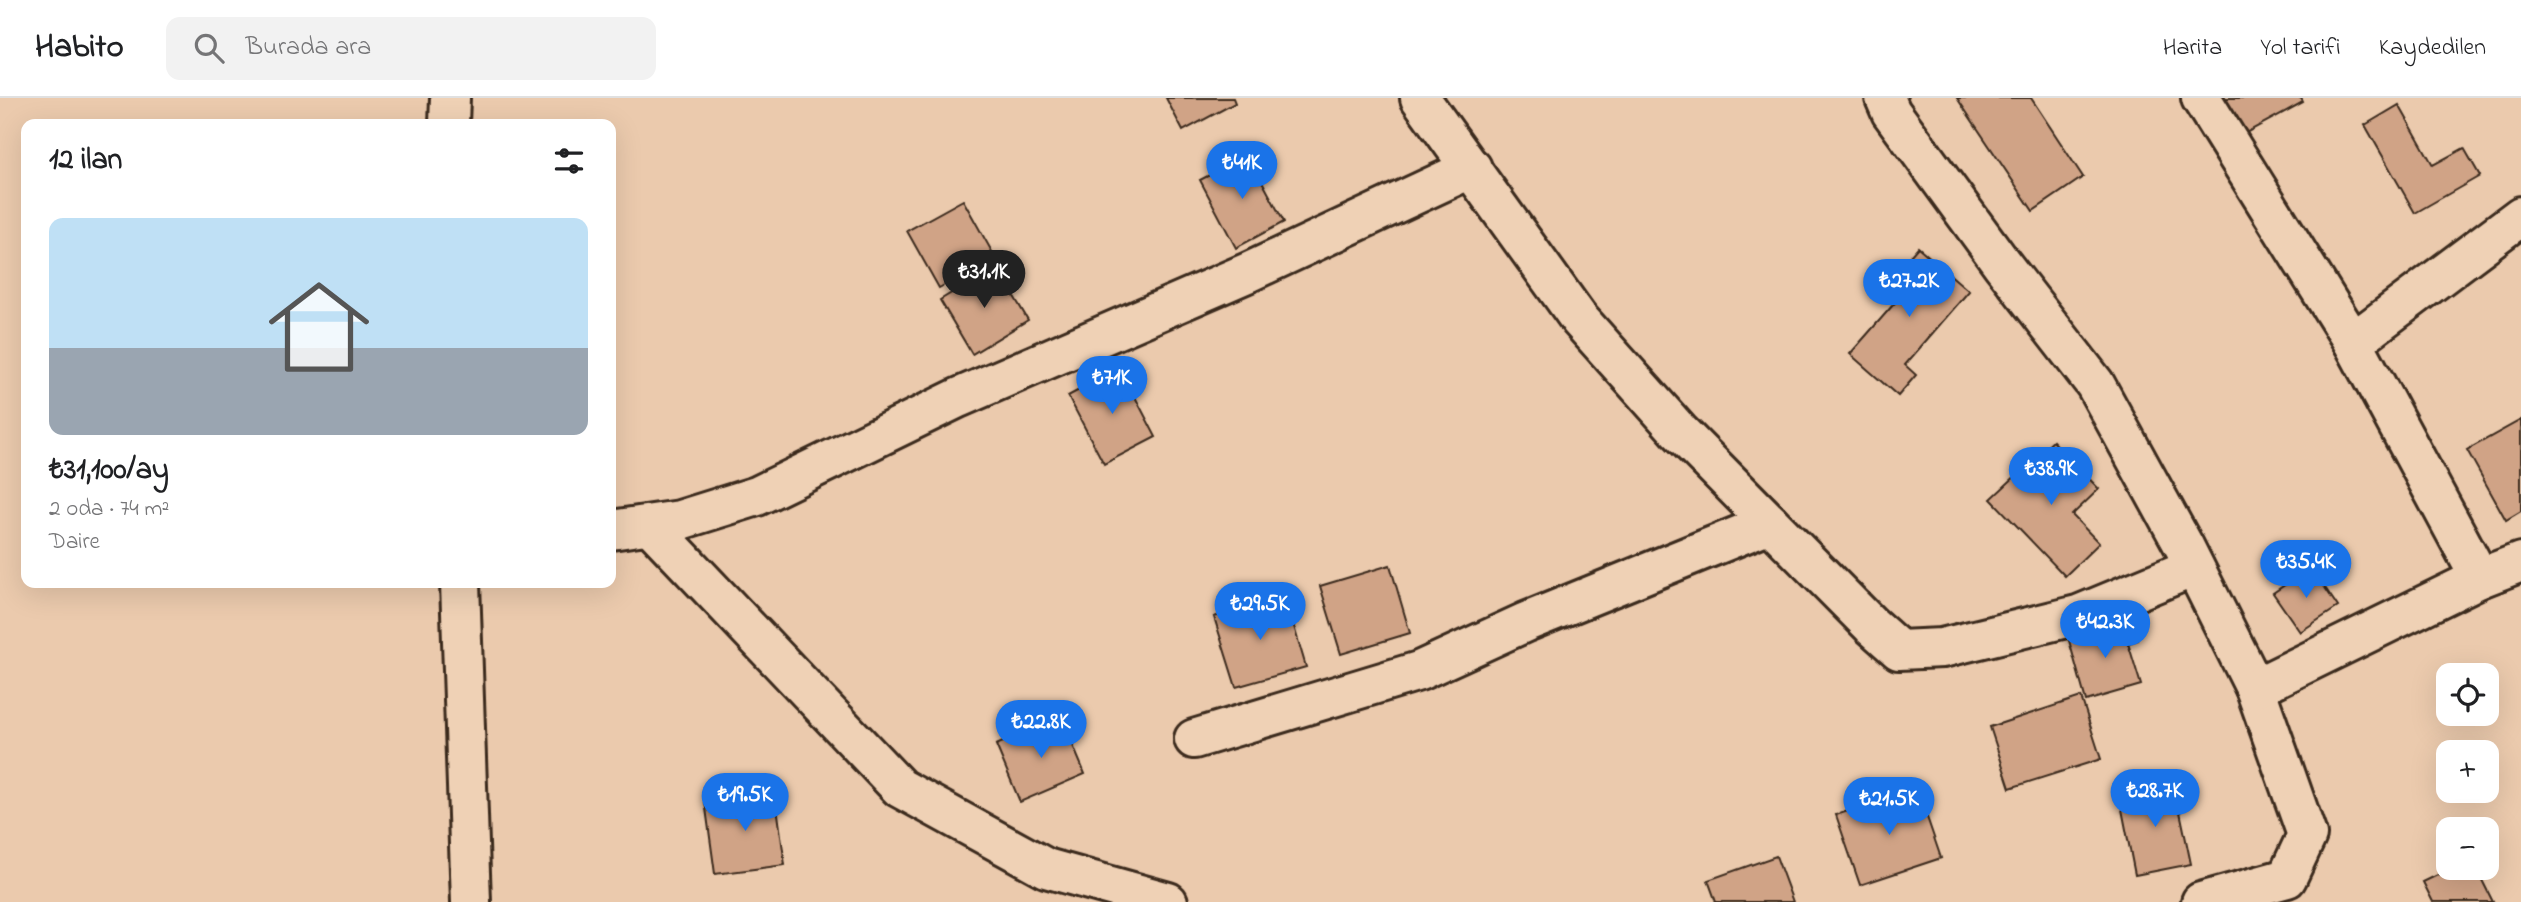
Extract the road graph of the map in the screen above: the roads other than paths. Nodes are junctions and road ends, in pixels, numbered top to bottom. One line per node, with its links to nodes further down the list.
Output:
1 (450, 98): 5 (street)
2 (1420, 98): 6 (street)
3 (1885, 98): 13 (street)
4 (2201, 98): 8 (street)
5 (449, 119)
6 (1472, 168): 9 (street); 10 (street)
7 (2521, 216): 8 (street)
8 (2353, 342): 14 (street)
9 (1770, 523): 13 (street); 17 (street)
10 (650, 525): 11 (street); 19 (street)
11 (616, 529)
12 (2521, 562): 14 (street)
13 (2194, 567): 16 (street)
14 (2480, 578): 16 (street)
15 (460, 588): 18 (street)
16 (2255, 688): 20 (street)
17 (1194, 739)
18 (471, 902)
19 (1168, 902)
20 (2201, 902)

